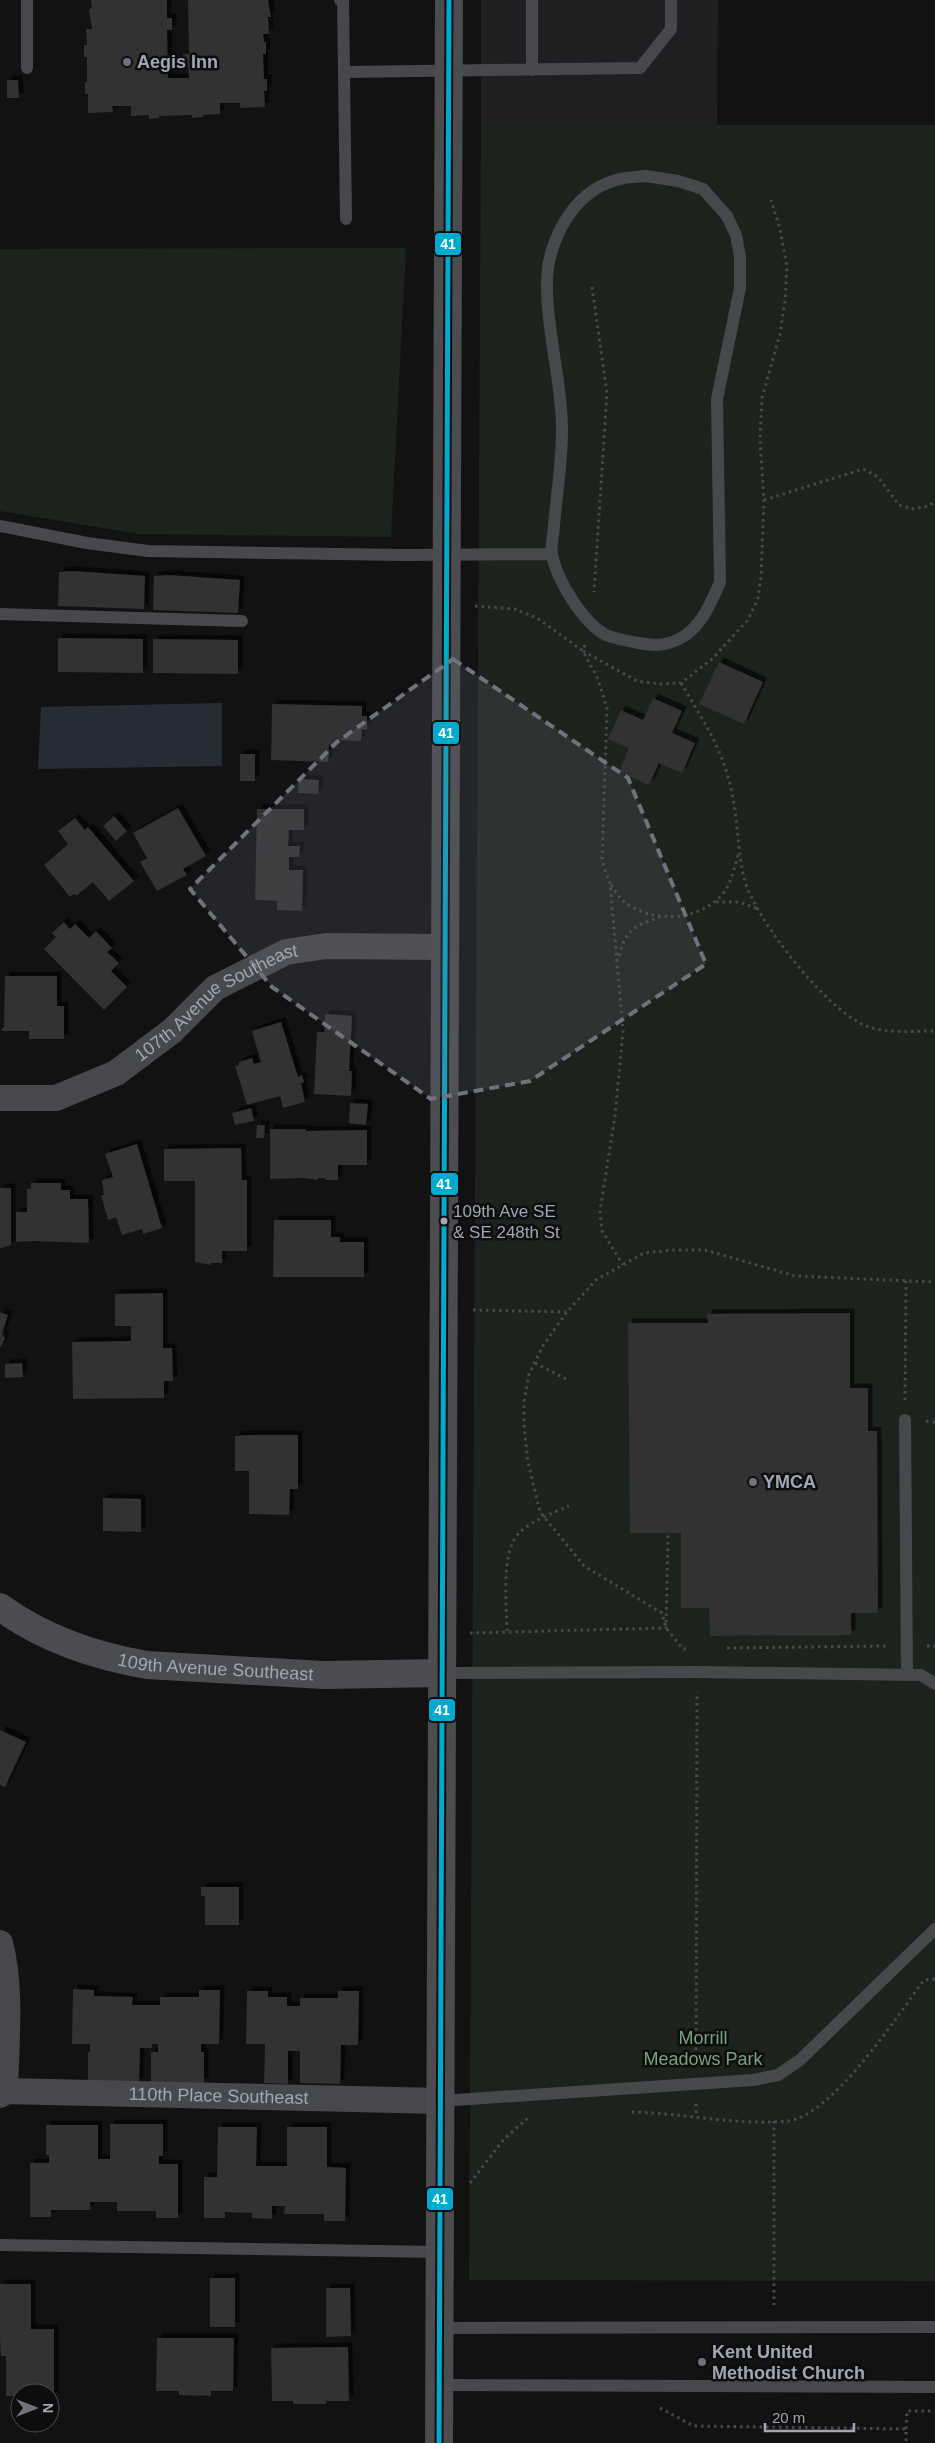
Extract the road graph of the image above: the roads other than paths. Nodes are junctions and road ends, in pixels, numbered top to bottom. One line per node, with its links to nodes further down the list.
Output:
1 (27, 0): 6 (lane)
2 (340, 0): 8 (lane)
3 (449, 0): 9 (street)
4 (532, 0): 7 (lane)
5 (671, 0): 7 (lane)
6 (27, 68)
7 (532, 70): 9 (lane)
8 (344, 72): 9 (lane); 10 (lane)
9 (449, 72): 13 (street)
10 (346, 219)
11 (0, 526): 13 (lane)
12 (552, 554): 12 (lane); 13 (lane)
13 (446, 555): 16 (street)
14 (0, 614): 15 (lane)
15 (242, 621)
16 (444, 947): 17 (street, 107th Avenue Southeast); 20 (street)
17 (0, 1098)
18 (905, 1420): 21 (lane)
19 (0, 1607): 20 (street, 109th Avenue Southeast)
20 (442, 1673): 21 (lane); 26 (street)
21 (907, 1675): 22 (lane)
22 (935, 1684)
23 (935, 1929): 26 (lane)
24 (0, 1943): 25 (street)
25 (2, 2093): 26 (street, 110th Place Southeast)
26 (440, 2101): 28 (street)
27 (0, 2246): 28 (lane)
28 (439, 2252): 30 (street)
29 (935, 2327): 30 (lane)
30 (439, 2328): 31 (street)
31 (439, 2384): 32 (lane); 33 (street)
32 (935, 2387)
33 (438, 2443)

